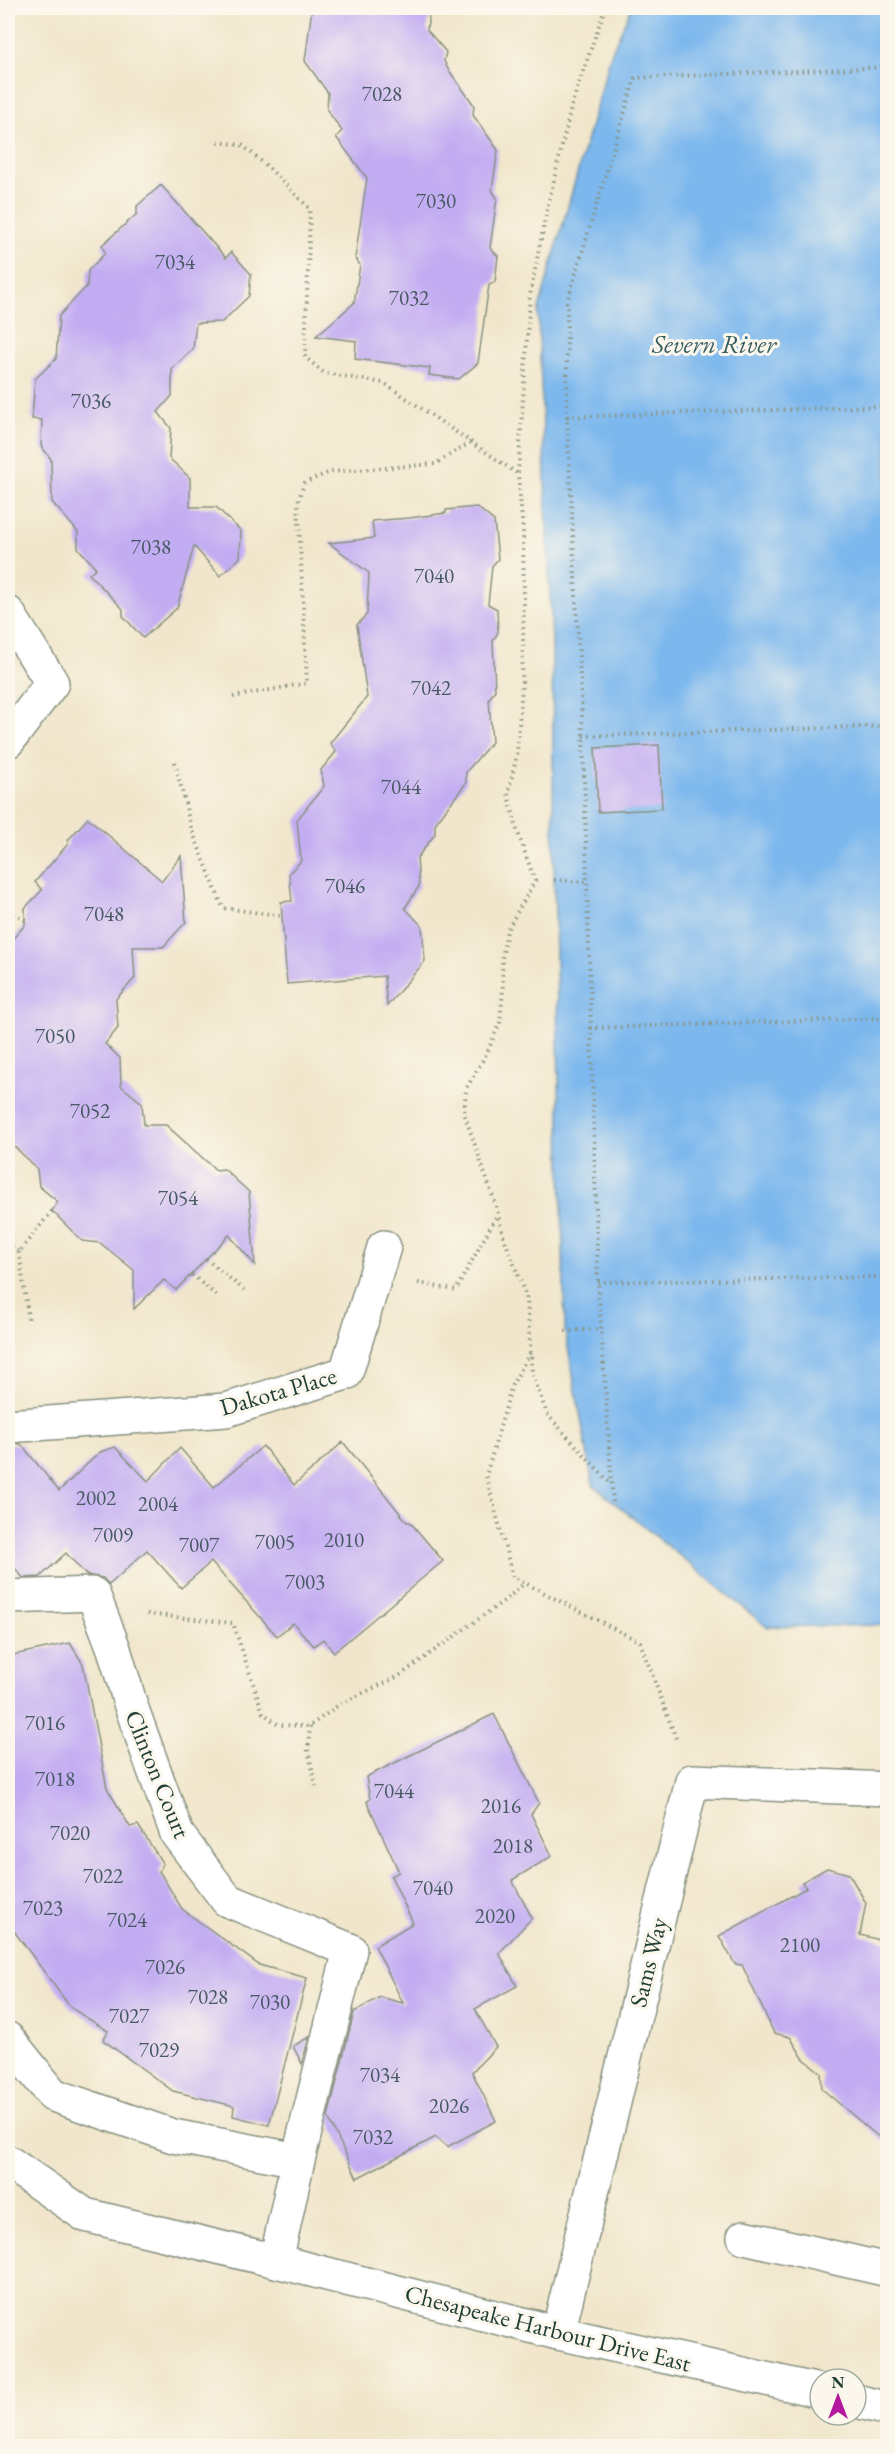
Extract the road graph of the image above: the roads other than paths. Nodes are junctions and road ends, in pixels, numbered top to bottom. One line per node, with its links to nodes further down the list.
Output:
1 (8, 614): 2 (street)
2 (8, 741)
3 (380, 1261): 4 (street, Dakota Place)
4 (8, 1426)
5 (8, 1597): 8 (street, Clinton Court)
6 (888, 1789): 13 (street, Sams Way)
7 (8, 2039): 8 (street)
8 (298, 2160): 11 (street)
9 (8, 2162): 11 (street, Chesapeake Harbour Drive East)
10 (744, 2237): 12 (street)
11 (276, 2261): 13 (street, Chesapeake Harbour Drive East)
12 (888, 2270)
13 (558, 2333): 14 (street, Chesapeake Harbour Drive East)
14 (808, 2388)
15 (868, 2404): 16 (street)
16 (888, 2409)

